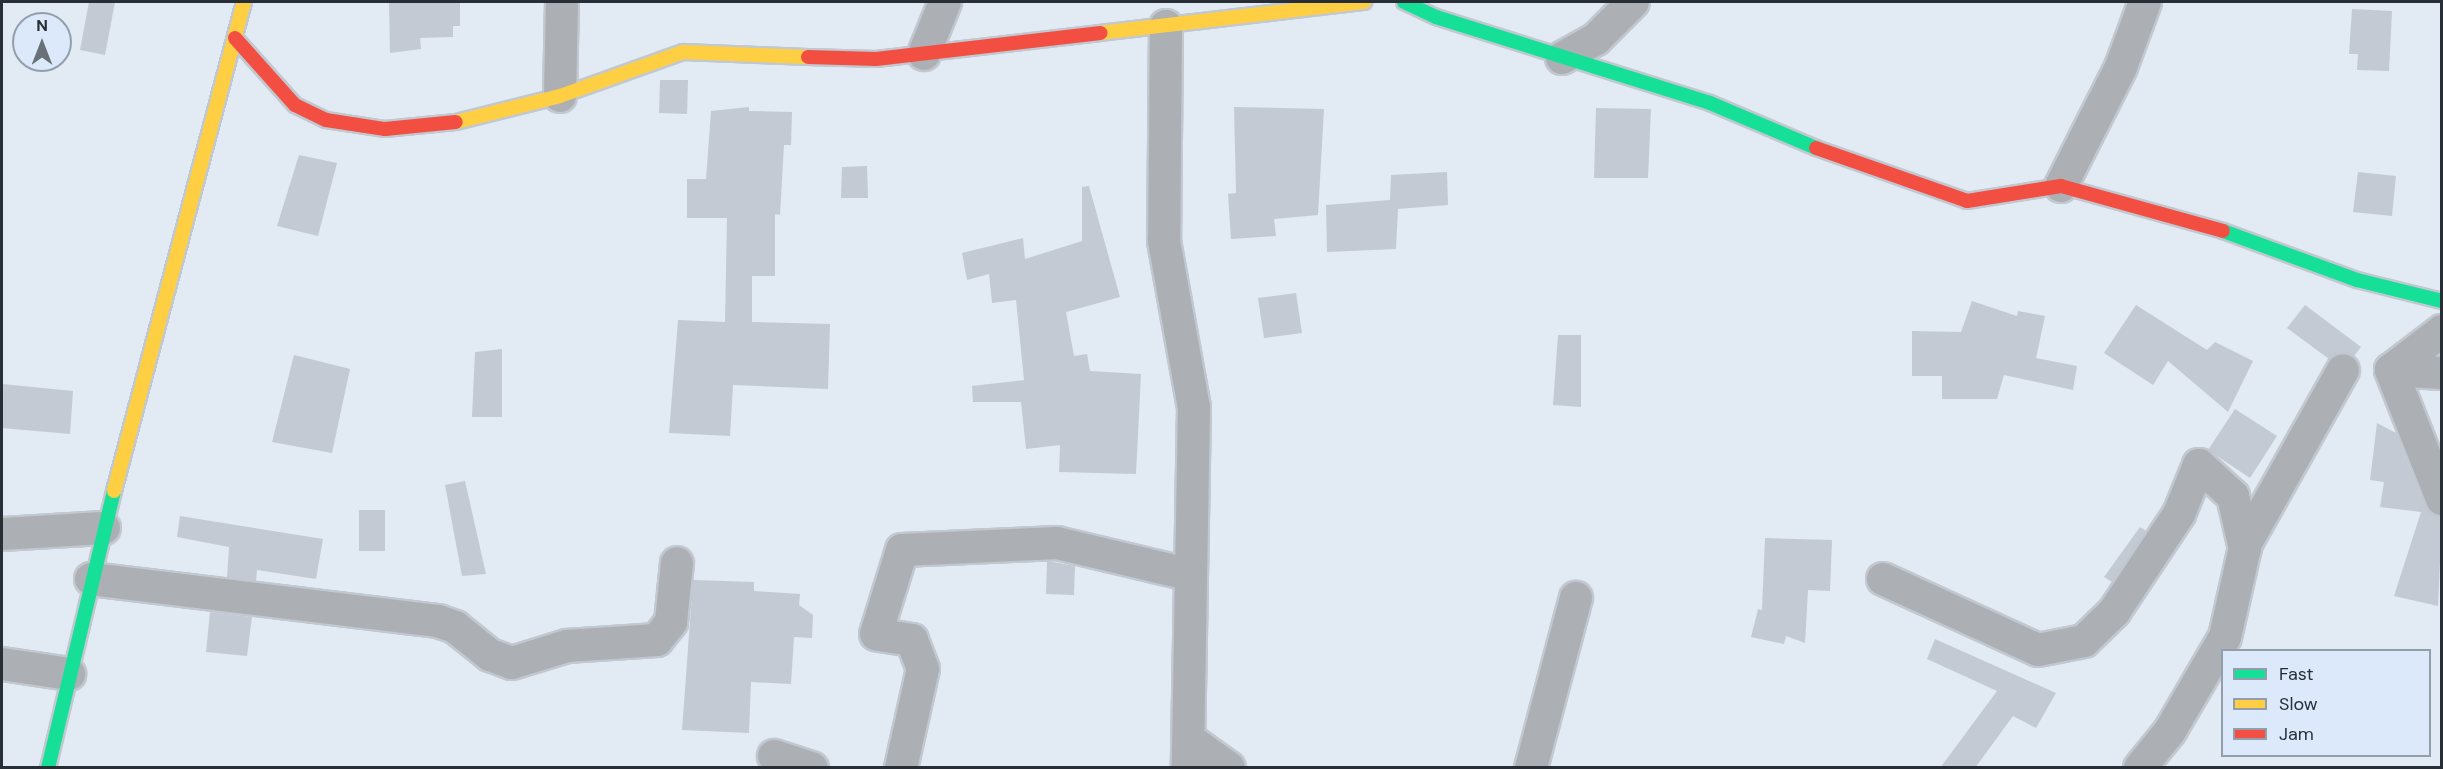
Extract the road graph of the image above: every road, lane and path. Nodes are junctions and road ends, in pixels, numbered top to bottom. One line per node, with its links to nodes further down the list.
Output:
1 (244, 2): 9 (street)
2 (562, 2): 12 (street)
3 (945, 2): 10 (street)
4 (1364, 2): 8 (street)
5 (1404, 2): 11 (street)
6 (1632, 2): 11 (street)
7 (2145, 2): 13 (street)
8 (1166, 26): 10 (street); 24 (street)
9 (235, 38): 12 (street); 20 (street)
10 (924, 54): 12 (street)
11 (1562, 58): 13 (street)
12 (560, 96)
13 (2061, 186): 14 (street)
14 (2442, 301)
15 (2442, 331): 17 (street)
16 (2343, 370): 22 (street)
17 (2391, 370): 18 (street); 19 (street)
18 (2442, 373)
19 (2442, 499)
20 (104, 528): 21 (street); 25 (street)
21 (2, 534)
22 (2245, 549): 26 (street); 37 (street)
23 (677, 563): 25 (street)
24 (1187, 574): 30 (street); 34 (street)
25 (91, 579): 29 (street)
26 (1883, 579)
27 (1576, 598): 36 (street)
28 (2, 664): 29 (street)
29 (69, 674): 32 (street)
30 (1189, 754): 35 (street)
31 (774, 756): 33 (street)
32 (48, 768)
33 (812, 768)
34 (901, 768)
35 (1230, 768)
36 (1531, 768)
37 (2140, 768)

